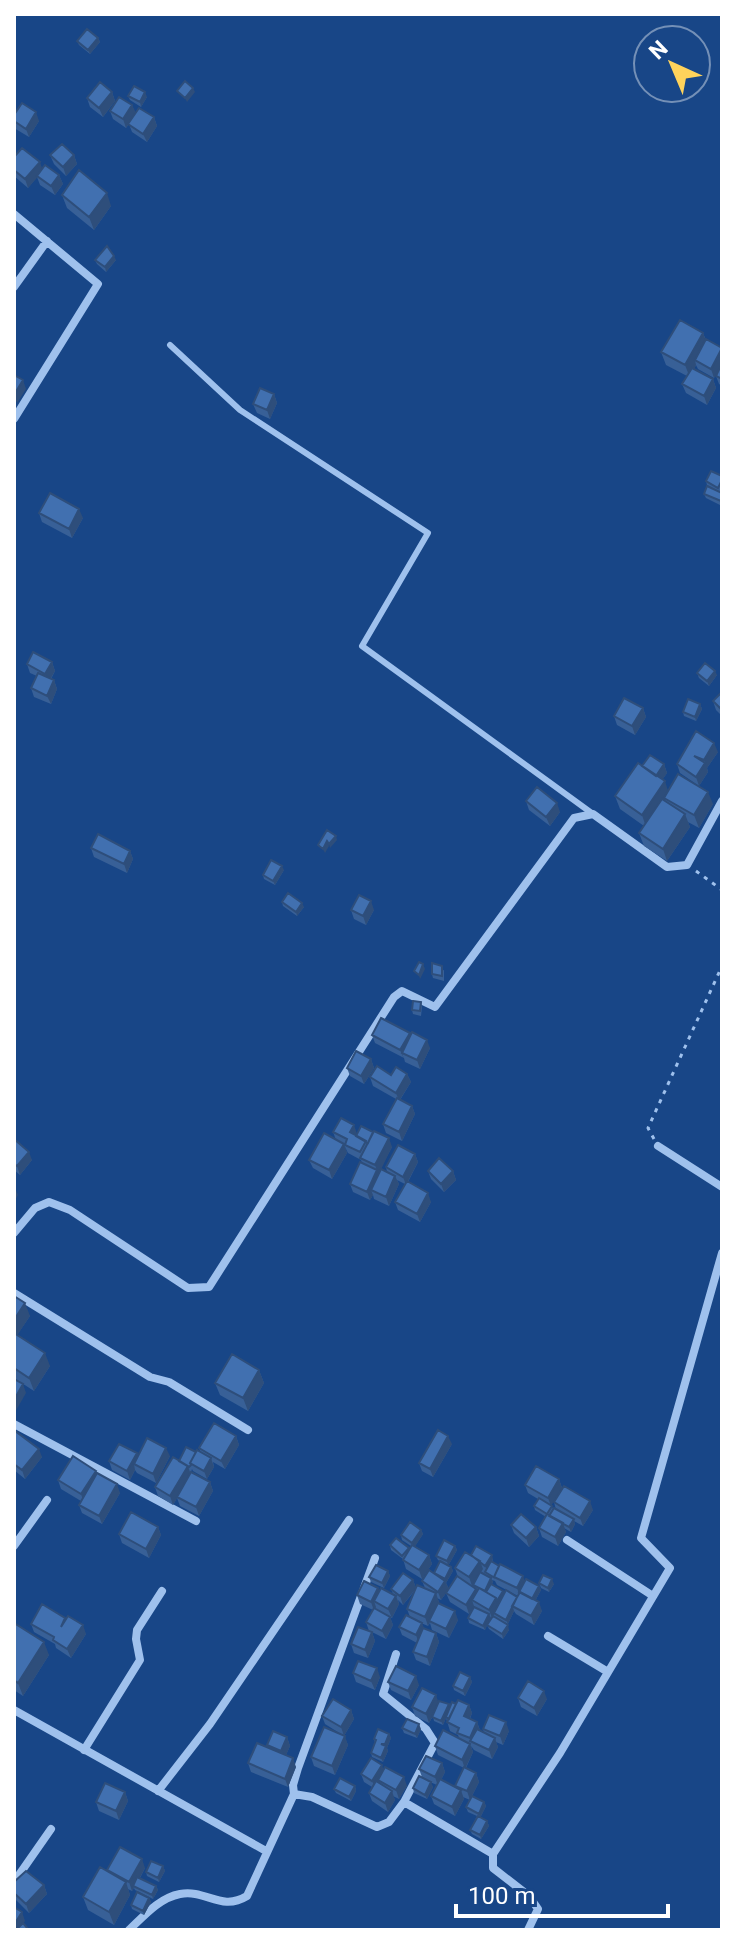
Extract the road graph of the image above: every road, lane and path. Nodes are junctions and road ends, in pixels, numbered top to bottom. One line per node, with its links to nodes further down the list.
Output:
1 (14, 214): 2 (street)
2 (47, 241): 3 (street); 5 (street)
3 (14, 287)
4 (170, 345): 7 (lane)
5 (14, 419)
6 (722, 801): 8 (street)
7 (593, 814): 8 (street); 13 (street)
8 (687, 865): 9 (path)
9 (722, 890)
10 (722, 966): 11 (path)
11 (658, 1146): 12 (street)
12 (722, 1187)
13 (14, 1233)
14 (722, 1253): 25 (street)
15 (14, 1293): 17 (street)
16 (14, 1424): 20 (street)
17 (248, 1430)
18 (47, 1500): 22 (street)
19 (349, 1520): 31 (street)
20 (196, 1521)
21 (567, 1540): 25 (street)
22 (14, 1546)
23 (375, 1558): 32 (street)
24 (162, 1591): 30 (street)
25 (653, 1596): 28 (street)
26 (548, 1636): 28 (street)
27 (396, 1654): 33 (street)
28 (608, 1672): 36 (street)
29 (14, 1710): 30 (street)
30 (84, 1750): 31 (street)
31 (158, 1791): 35 (street)
32 (294, 1794): 33 (street); 35 (street)
33 (404, 1802): 36 (street)
34 (51, 1829): 37 (street)
35 (266, 1851): 38 (street)
36 (493, 1854): 39 (street)
37 (14, 1882)
38 (129, 1930)
39 (528, 1930)

